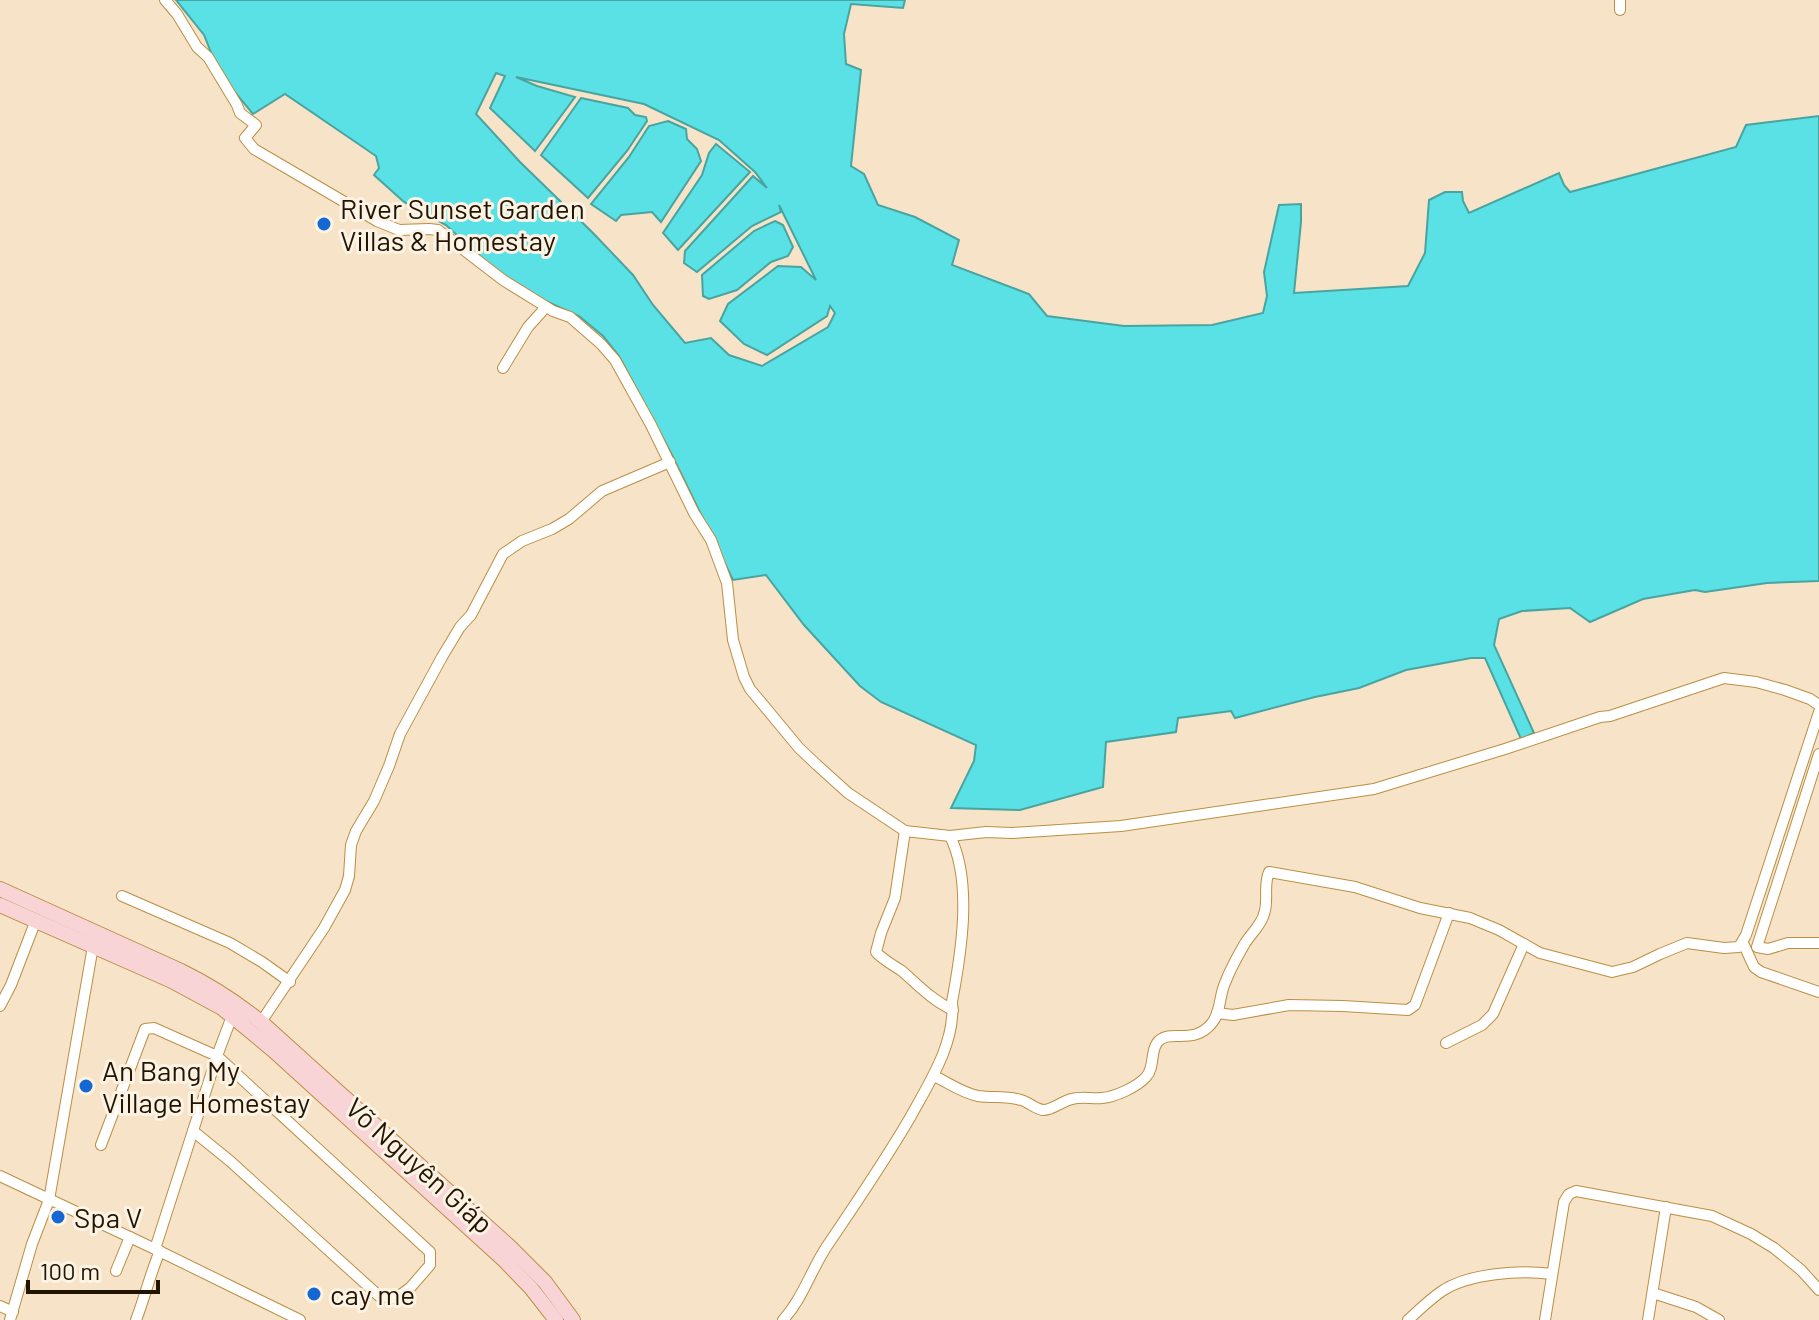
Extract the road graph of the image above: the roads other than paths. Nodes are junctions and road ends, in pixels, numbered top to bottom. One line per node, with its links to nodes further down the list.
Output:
1 (165, 0): 2 (street)
2 (546, 307): 3 (street); 4 (street)
3 (503, 368)
4 (670, 462): 8 (street); 19 (street)
5 (1819, 705): 9 (street)
6 (1819, 712): 15 (street)
7 (1819, 754): 16 (street)
8 (905, 831): 9 (street); 22 (street)
9 (950, 836): 22 (street)
10 (0, 889): 23 (main road, Võ Nguyên Giáp)
11 (122, 896): 19 (street)
12 (0, 905): 14 (main road, Võ Nguyên Giáp)
13 (1449, 913): 17 (street); 24 (street); 24 (street)
14 (36, 920): 18 (main road, Võ Nguyên Giáp); 21 (street)
15 (1743, 943): 17 (street); 20 (street)
16 (1819, 943)
17 (1524, 944): 26 (street)
18 (93, 946): 23 (main road, Võ Nguyên Giáp); 32 (street)
19 (290, 982): 25 (street)
20 (1819, 992)
21 (0, 1006)
22 (953, 1010): 28 (street)
23 (236, 1011): 25 (main road, Võ Nguyên Giáp); 27 (street); 44 (main road, Võ Nguyên Giáp)
24 (1217, 1013): 28 (street)
25 (261, 1022): 45 (main road, Võ Nguyên Giáp)
26 (1446, 1043)
27 (217, 1056): 29 (street); 29 (street); 30 (street)
28 (934, 1076): 46 (street)
29 (193, 1131): 35 (street)
30 (101, 1145)
31 (0, 1176): 32 (street)
32 (49, 1200): 34 (street); 41 (street)
33 (1666, 1207): 37 (street); 38 (street); 39 (street)
34 (130, 1237): 35 (street); 36 (street)
35 (157, 1250): 42 (street); 43 (street)
36 (116, 1271)
37 (1552, 1274): 47 (street); 48 (street)
38 (1819, 1290)
39 (1653, 1293): 49 (street); 50 (street)
40 (0, 1306): 41 (street)
41 (12, 1316)
42 (136, 1320)
43 (300, 1320)
44 (556, 1320)
45 (573, 1320)
46 (783, 1320)
47 (1408, 1320)
48 (1545, 1320)
49 (1648, 1320)
50 (1719, 1320)

